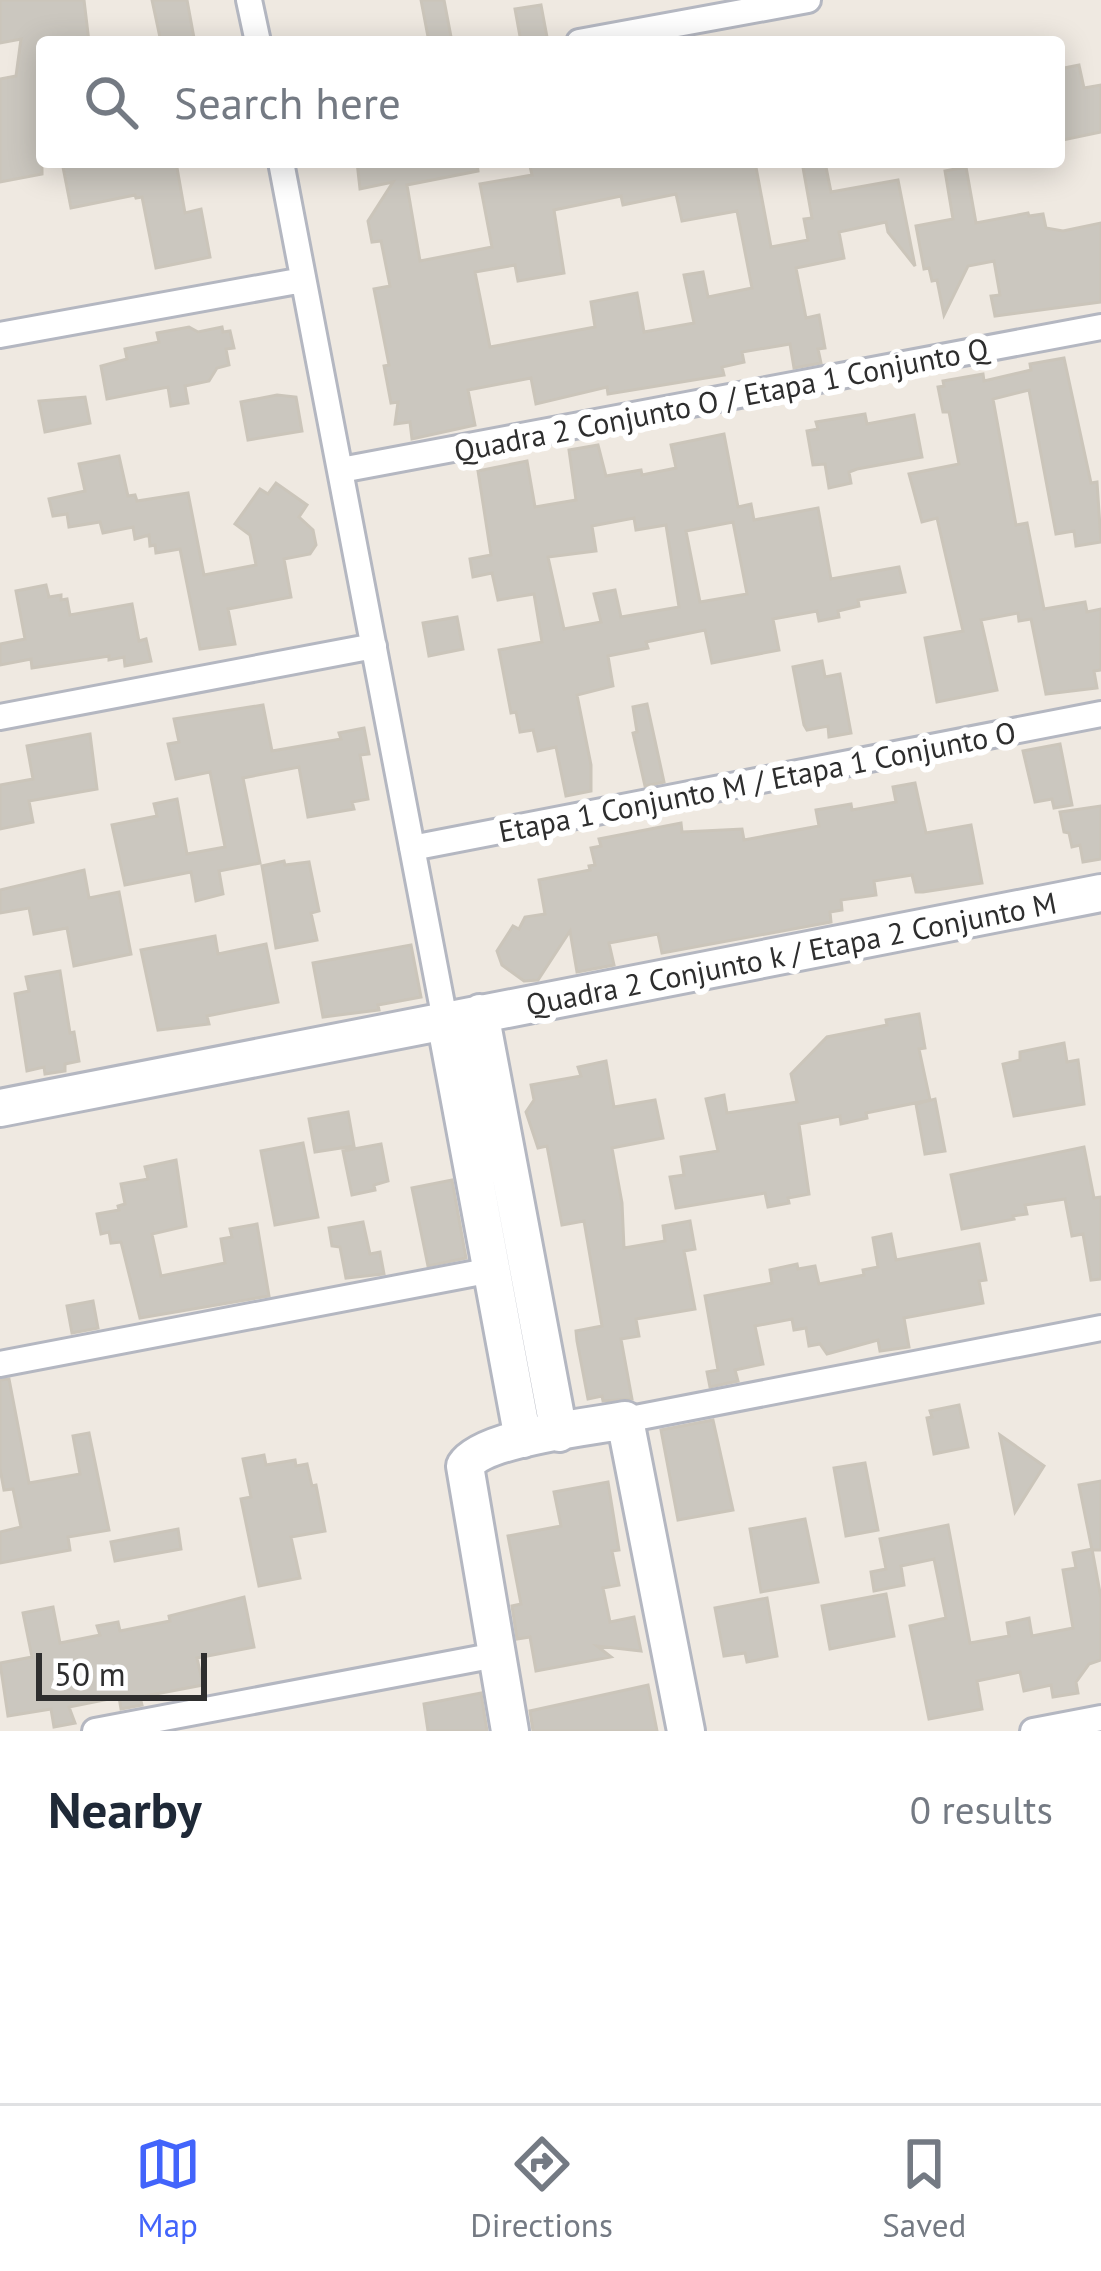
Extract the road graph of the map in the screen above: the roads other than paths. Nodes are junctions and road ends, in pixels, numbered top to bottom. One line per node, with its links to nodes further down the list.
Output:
1 (249, 0): 3 (street)
2 (808, 0): 4 (street)
3 (256, 36)
4 (612, 36)
5 (282, 168): 6 (street)
6 (303, 280): 8 (street); 9 (street)
7 (1101, 327): 9 (street, Quadra 2 Conjunto O / Etapa 1 Conjunto Q)
8 (0, 335)
9 (340, 470): 10 (street)
10 (374, 646): 12 (street); 13 (street)
11 (1101, 714): 13 (street, Etapa 1 Conjunto M / Etapa 1 Conjunto O)
12 (0, 717)
13 (412, 848): 15 (street)
14 (1101, 893): 15 (street, Quadra 2 Conjunto k / Etapa 2 Conjunto M)
15 (463, 1017): 16 (street, Quadra 2 Conjunto k / Etapa 2 Conjunto M); 17 (street); 21 (street)
16 (0, 1108)
17 (492, 1270): 19 (street); 21 (street)
18 (1101, 1328): 20 (street)
19 (0, 1364)
20 (625, 1420): 21 (street); 26 (street)
21 (541, 1436): 22 (street)
22 (496, 1655): 24 (street); 25 (street)
23 (1101, 1718): 27 (street)
24 (95, 1731)
25 (510, 1731)
26 (686, 1731)
27 (1034, 1731)

